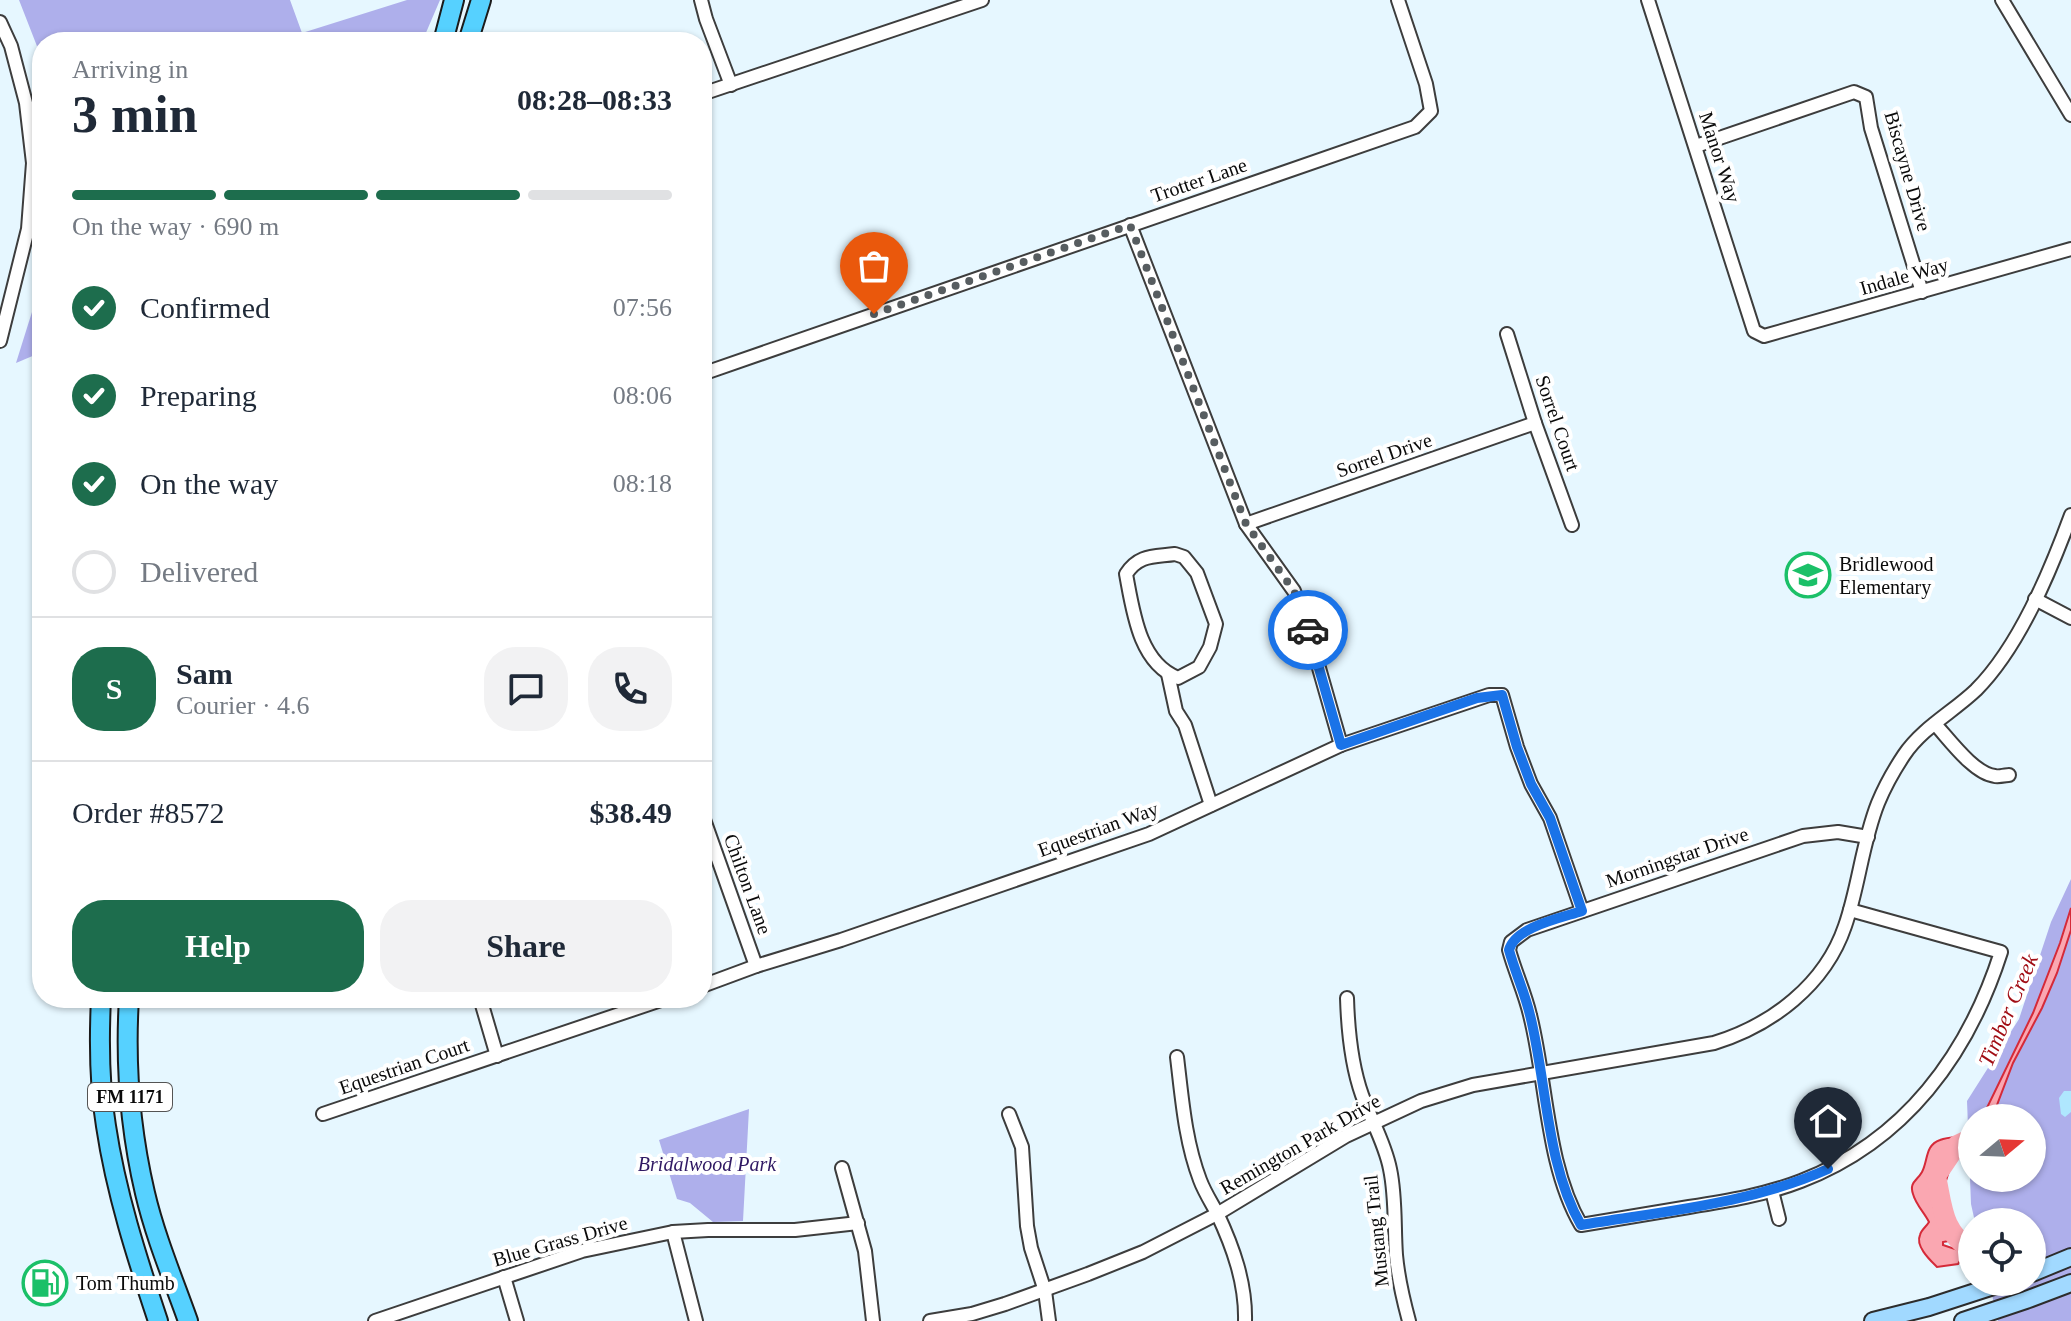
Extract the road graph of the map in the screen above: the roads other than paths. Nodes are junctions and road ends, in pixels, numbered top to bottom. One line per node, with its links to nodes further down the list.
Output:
1 (454, 0): 9 (main road)
2 (481, 0): 10 (main road)
3 (701, 0): 11 (street)
4 (982, 0): 13 (street)
5 (1398, 0): 19 (street, Trotter Lane)
6 (1648, 0): 16 (street, Manor Way)
7 (2002, 0): 15 (street)
8 (0, 22): 17 (street)
9 (446, 32)
10 (471, 32)
11 (711, 32)
12 (712, 35): 13 (street)
13 (731, 85): 14 (street)
14 (712, 91)
15 (2071, 115)
16 (1696, 146): 21 (street, Biscayne Drive); 22 (street, Manor Way)
17 (32, 154)
18 (32, 176): 24 (street)
19 (1130, 225): 25 (street, Trotter Lane); 28 (street)
20 (2071, 249): 21 (street, Indale Way)
21 (1922, 292): 22 (street, Indale Way)
22 (1753, 326)
23 (1507, 334): 26 (street, Sorrel Court)
24 (0, 341)
25 (712, 371)
26 (1535, 423): 28 (street, Sorrel Drive); 29 (street, Sorrel Court)
27 (2071, 515): 30 (street, Remington Park Drive)
28 (1246, 524): 34 (street)
29 (1572, 525)
30 (2035, 599): 31 (street); 33 (street, Remington Park Drive)
31 (2071, 618)
32 (1168, 674): 32 (street); 36 (street)
33 (1935, 724): 35 (street); 37 (street, Remington Park Drive)
34 (1341, 745): 36 (street, Equestrian Way); 40 (street, Equestrian Way)
35 (2009, 775)
36 (1211, 805): 41 (street, Equestrian Way)
37 (1868, 837): 39 (street, Remington Park Drive); 40 (street, Morningstar Drive)
38 (712, 842): 41 (street, Chilton Lane)
39 (1850, 910): 50 (street, Remington Park Drive); 55 (street)
40 (1582, 911): 50 (street, Morningstar Drive)
41 (756, 966): 42 (street, Equestrian Way)
42 (712, 982)
43 (1347, 998): 53 (street, Mustang Trail)
44 (101, 1008): 57 (main road, FM 1171)
45 (129, 1008): 56 (main road, FM 1171)
46 (483, 1008): 48 (street)
47 (638, 1008): 48 (street)
48 (497, 1056): 51 (street, Equestrian Court)
49 (1177, 1057): 58 (street)
50 (1541, 1072): 53 (street, Remington Park Drive); 55 (street, Morningstar Drive)
51 (323, 1114)
52 (1009, 1114): 66 (street)
53 (1374, 1122): 58 (street, Remington Park Drive); 77 (street, Mustang Trail)
54 (842, 1168): 60 (street)
55 (1772, 1191): 59 (street)
56 (145, 1194): 57 (main road); 69 (main road, FM 1171)
57 (122, 1202): 68 (main road, FM 1171)
58 (1217, 1214): 66 (street, Remington Park Drive); 76 (street)
59 (1779, 1219)
60 (858, 1223): 61 (street, Blue Grass Drive); 73 (street)
61 (673, 1232): 64 (street, Blue Grass Drive); 72 (street)
62 (2071, 1257): 63 (main road)
63 (2046, 1267)
64 (504, 1277): 70 (street, Blue Grass Drive); 71 (street)
65 (2071, 1283): 79 (main road)
66 (1045, 1291): 74 (street, Remington Park Drive); 75 (street)
67 (1964, 1296): 78 (main road)
68 (158, 1321)
69 (188, 1321)
70 (375, 1321)
71 (517, 1321)
72 (696, 1321)
73 (873, 1321)
74 (930, 1321)
75 (1049, 1321)
76 (1245, 1321)
77 (1409, 1321)
78 (1873, 1321)
79 (1963, 1321)

